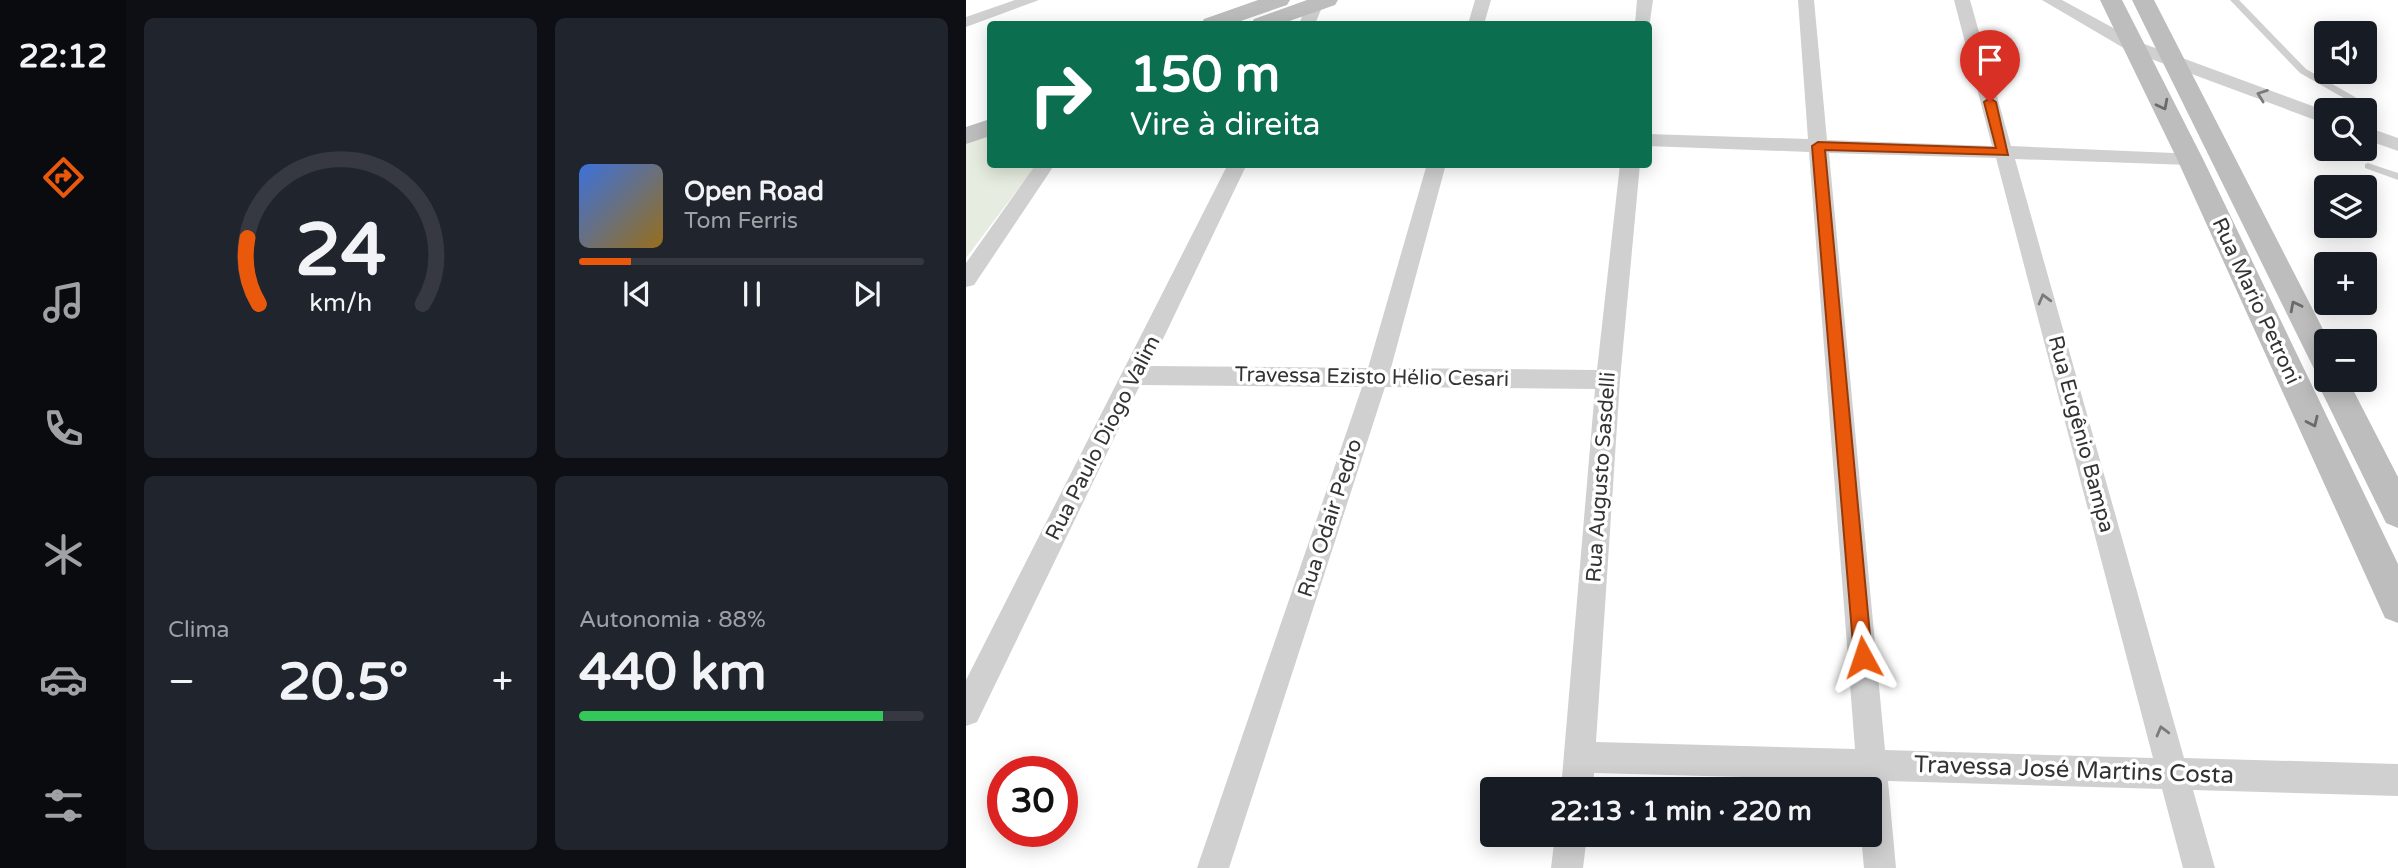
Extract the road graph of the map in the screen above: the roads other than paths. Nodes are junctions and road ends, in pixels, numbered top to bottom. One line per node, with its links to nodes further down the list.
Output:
1 (1031, 0): 17 (street)
2 (1279, 0): 12 (street)
3 (1483, 0): 15 (street)
4 (1645, 0): 16 (street)
5 (1806, 0): 29 (street)
6 (1962, 0): 30 (street, Rua Eugênio Bampa)
7 (2050, 0): 18 (street)
8 (2111, 0): 18 (street, Rua Mario Petroni)
9 (2143, 0): 19 (street, Rua Mario Petroni)
10 (2234, 0): 20 (lane)
11 (1321, 1): 13 (street); 14 (street)
12 (1220, 21)
13 (1270, 21)
14 (1309, 21)
15 (1477, 21)
16 (1643, 21)
17 (966, 22)
18 (2133, 46): 19 (street); 31 (street, Rua Mario Petroni, one-way to 31)
19 (2175, 63): 22 (street, one-way to 19); 39 (street, Rua Mario Petroni, one-way to 19)
20 (2350, 98)
21 (987, 107): 23 (street)
22 (2314, 114)
23 (966, 115)
24 (987, 128): 25 (street)
25 (966, 136)
26 (2377, 137): 28 (street)
27 (1652, 140): 29 (street)
28 (2398, 145)
29 (1818, 146): 30 (street); 48 (street)
30 (2004, 153): 31 (street); 49 (street, Rua Eugênio Bampa, one-way to 30)
31 (2190, 159): 45 (street, Rua Mario Petroni, one-way to 45)
32 (2368, 166): 37 (lane)
33 (1043, 168): 38 (street)
34 (1236, 168): 40 (street, Rua Paulo Diogo Valim)
35 (1436, 168): 41 (street, Rua Odair Pedro)
36 (1630, 168): 42 (street, Rua Augusto Sasdelli)
37 (2398, 177)
38 (966, 279)
39 (2314, 343)
40 (1135, 374): 41 (street, Travessa Ezisto Hélio Cesari); 46 (street, Rua Paulo Diogo Valim)
41 (1377, 376): 42 (street, Travessa Ezisto Hélio Cesari); 53 (street, Rua Odair Pedro)
42 (1608, 380): 47 (street, Rua Augusto Sasdelli)
43 (2338, 392): 44 (street, Rua Mario Petroni)
44 (2398, 512)
45 (2398, 604)
46 (966, 711)
47 (1582, 757): 48 (street, Travessa José Martins Costa); 50 (street, Rua Augusto Sasdelli)
48 (1872, 765): 49 (street, Travessa José Martins Costa); 55 (street)
49 (2173, 773): 51 (street, Travessa José Martins Costa); 56 (street, Rua Eugênio Bampa)
50 (1579, 777)
51 (2398, 780)
52 (1570, 847): 54 (street)
53 (1213, 868)
54 (1567, 868)
55 (1880, 868)
56 (2199, 868)

